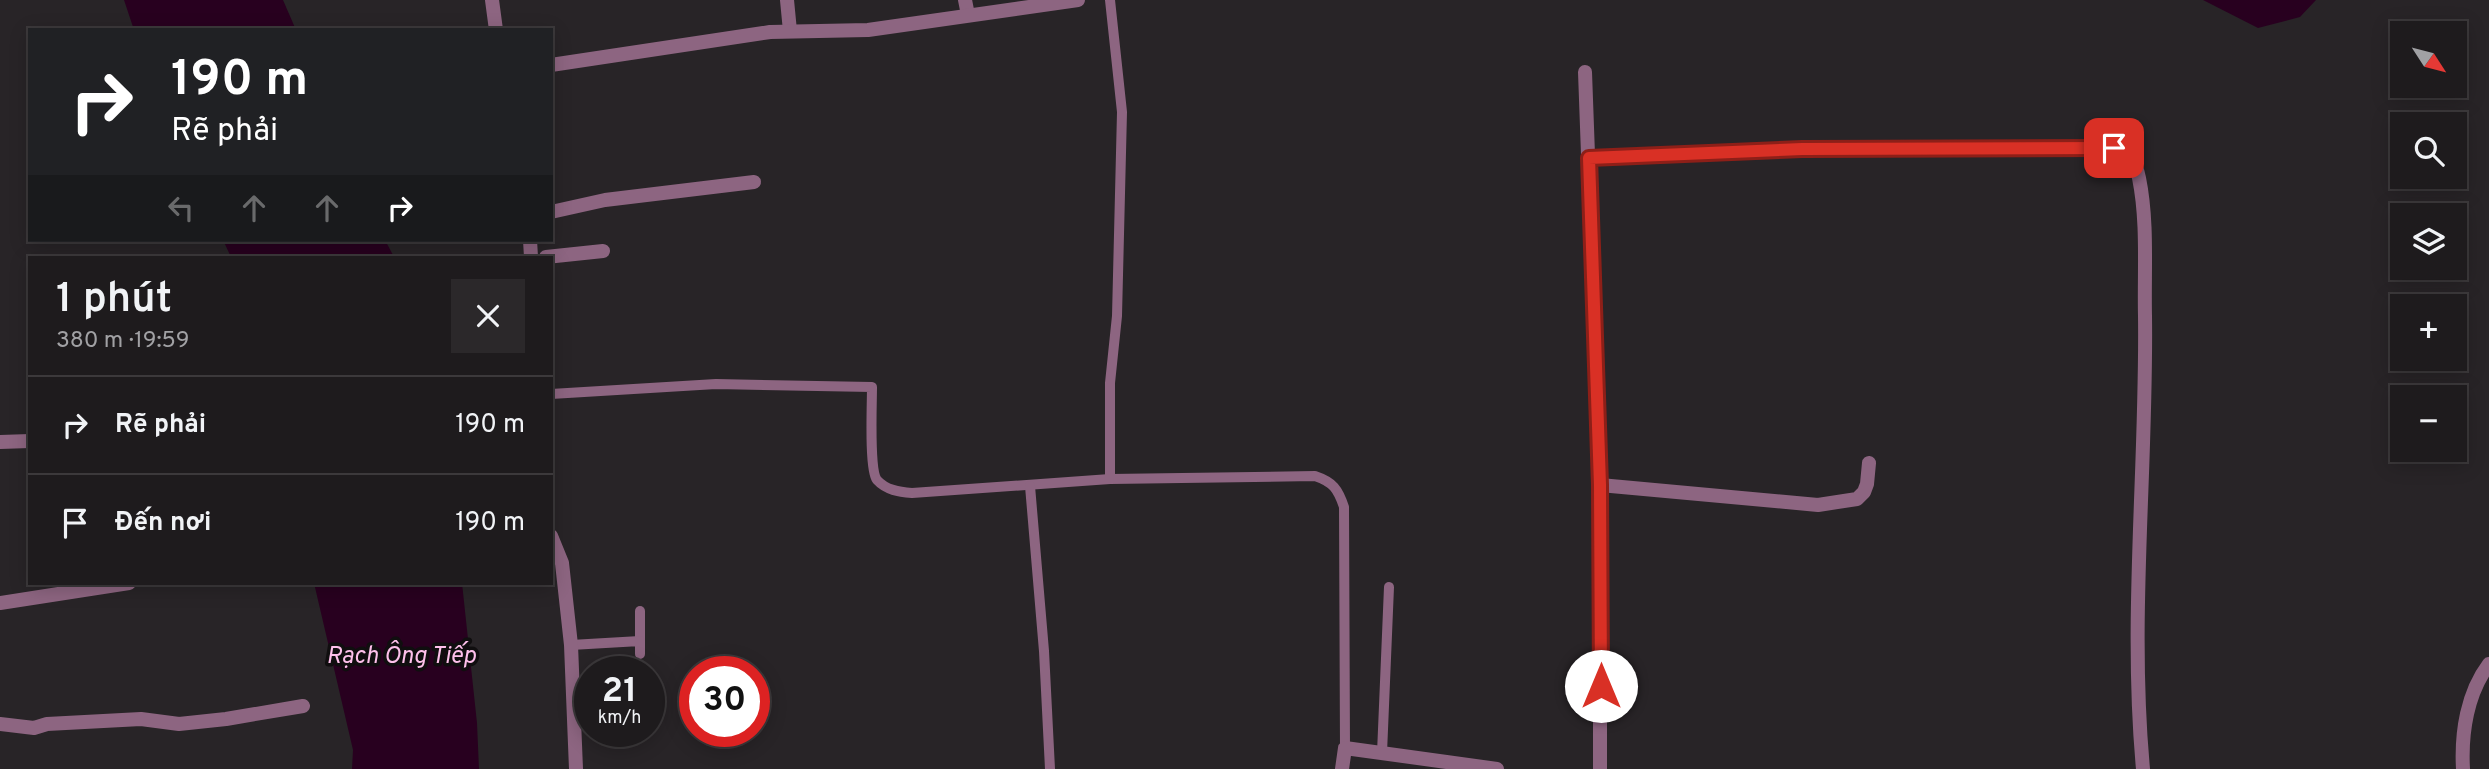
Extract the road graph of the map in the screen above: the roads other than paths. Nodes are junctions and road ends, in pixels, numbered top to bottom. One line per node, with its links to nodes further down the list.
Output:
1 (492, 0): 6 (street)
2 (787, 0): 7 (street)
3 (1078, 0): 5 (street)
4 (1110, 0): 19 (lane)
5 (967, 8): 7 (street)
6 (496, 28)
7 (790, 31): 8 (street)
8 (553, 65)
9 (1586, 72): 10 (street)
10 (1589, 158): 20 (street); 41 (street)
11 (754, 182): 12 (street)
12 (553, 212)
13 (603, 251): 14 (street)
14 (553, 256)
15 (553, 394): 21 (lane)
16 (28, 441): 17 (street)
17 (0, 442)
18 (1869, 463): 20 (street)
19 (1110, 479): 21 (lane); 33 (lane)
20 (1600, 485): 40 (street)
21 (1030, 486): 37 (lane)
22 (553, 541): 28 (street)
23 (110, 585): 25 (street)
24 (1389, 587): 34 (lane)
25 (0, 603)
26 (640, 611): 27 (lane)
27 (640, 641): 28 (lane); 29 (lane)
28 (571, 645): 36 (street)
29 (640, 654)
30 (2489, 664): 42 (street)
31 (303, 706): 32 (street)
32 (0, 724)
33 (1345, 748): 34 (street); 38 (street)
34 (1382, 753): 35 (street)
35 (1426, 764): 39 (street)
36 (576, 769)
37 (1050, 769)
38 (1342, 769)
39 (1497, 769)
40 (1600, 769)
41 (2143, 769)
42 (2463, 769)

